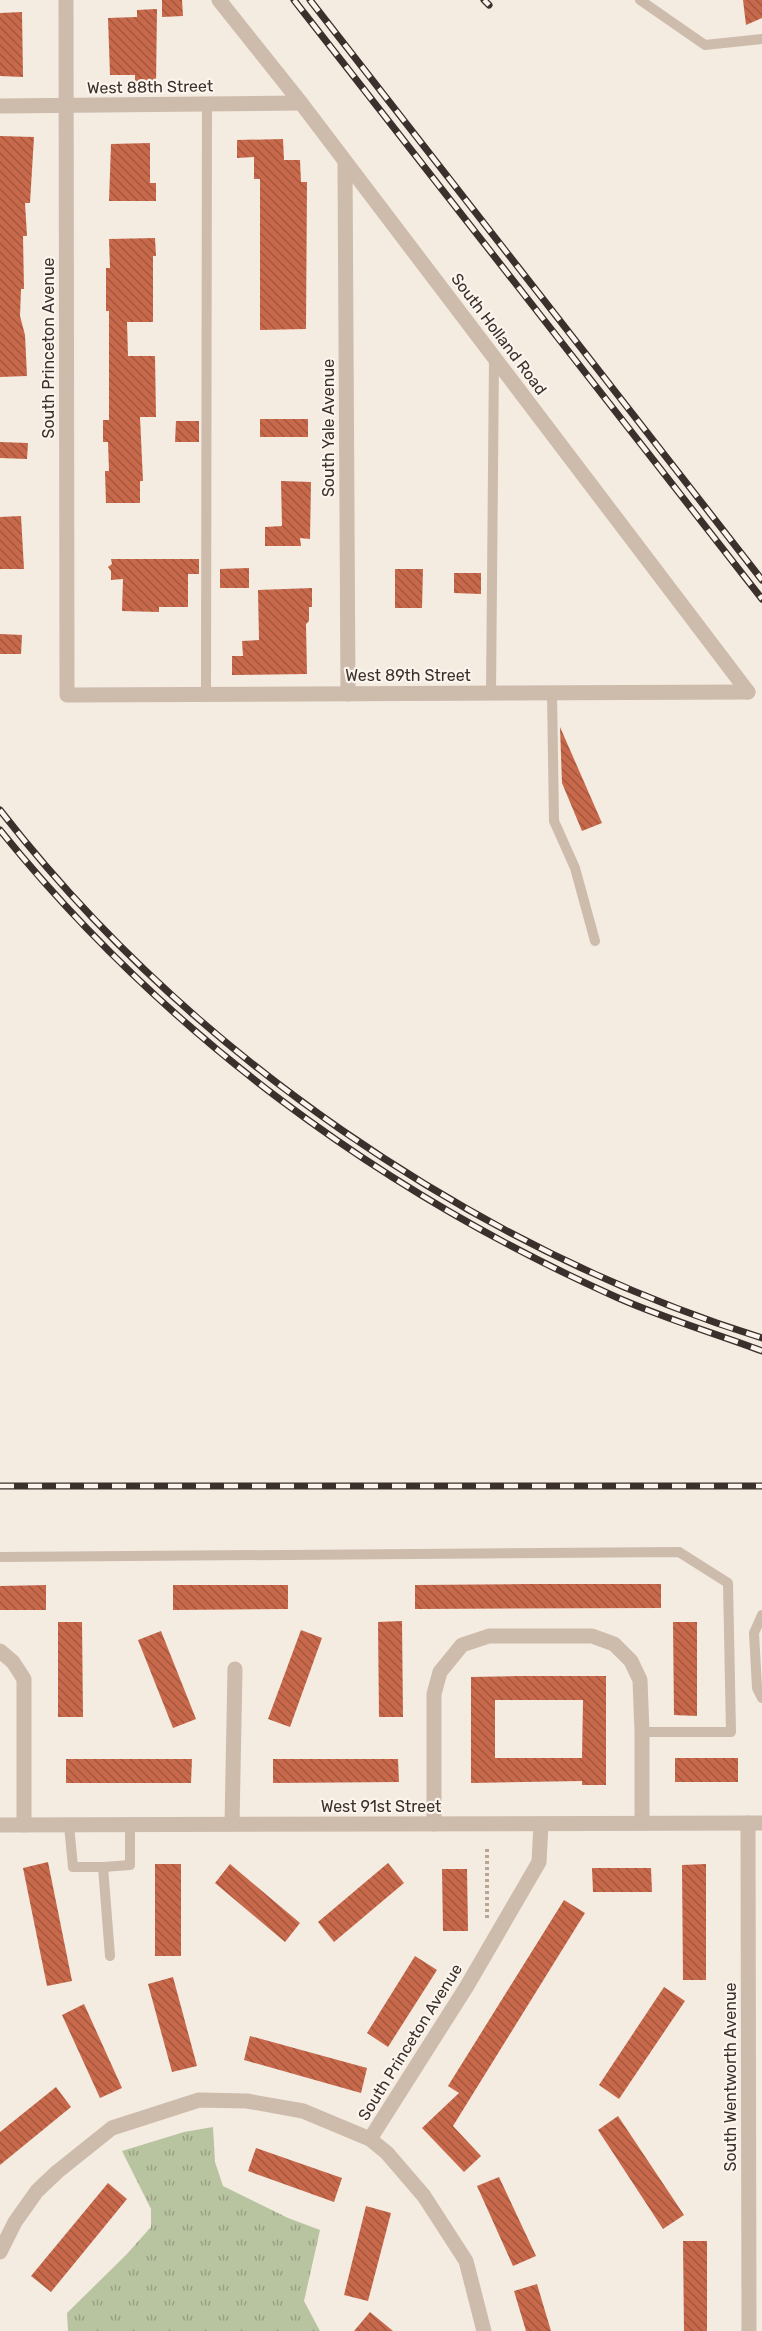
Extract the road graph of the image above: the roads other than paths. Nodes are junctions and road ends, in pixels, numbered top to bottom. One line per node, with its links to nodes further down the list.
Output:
1 (66, 0): 8 (street, South Princeton Avenue)
2 (219, 0): 5 (street, South Holland Road)
3 (640, 0): 4 (lane)
4 (762, 39)
5 (301, 103): 6 (street, West 88th Street); 9 (street, South Holland Road)
6 (207, 104): 8 (street, West 88th Street); 14 (lane)
7 (0, 106): 8 (street, West 88th Street)
8 (66, 106): 16 (street, South Princeton Avenue)
9 (345, 162): 10 (street, South Holland Road); 15 (street, South Yale Avenue)
10 (494, 358): 11 (street, South Holland Road); 12 (lane)
11 (748, 692): 13 (street, West 89th Street)
12 (491, 693): 13 (street, West 89th Street); 15 (street, West 89th Street)
13 (552, 693): 17 (lane)
14 (206, 694): 15 (street, West 89th Street); 16 (street, West 89th Street)
15 (348, 694)
16 (67, 695)
17 (595, 941)
18 (0, 1557): 23 (lane)
19 (762, 1615): 22 (lane)
20 (0, 1651): 31 (street)
21 (235, 1669): 27 (street)
22 (762, 1698)
23 (642, 1732): 24 (street); 28 (street)
24 (642, 1823): 25 (street, West 91st Street); 29 (street, West 91st Street)
25 (755, 1823): 38 (street, South Wentworth Avenue)
26 (130, 1824): 27 (street, West 91st Street); 32 (street, West 91st Street); 33 (lane)
27 (232, 1824): 28 (street, West 91st Street)
28 (434, 1824): 29 (street, West 91st Street)
29 (541, 1824): 35 (street, South Princeton Avenue)
30 (0, 1825): 31 (street, West 91st Street)
31 (24, 1825): 32 (street, West 91st Street)
32 (69, 1825): 33 (lane)
33 (103, 1867): 34 (lane)
34 (110, 1956)
35 (370, 2139): 36 (street); 37 (street, South Princeton Avenue)
36 (0, 2252)
37 (484, 2331)
38 (748, 2331)

